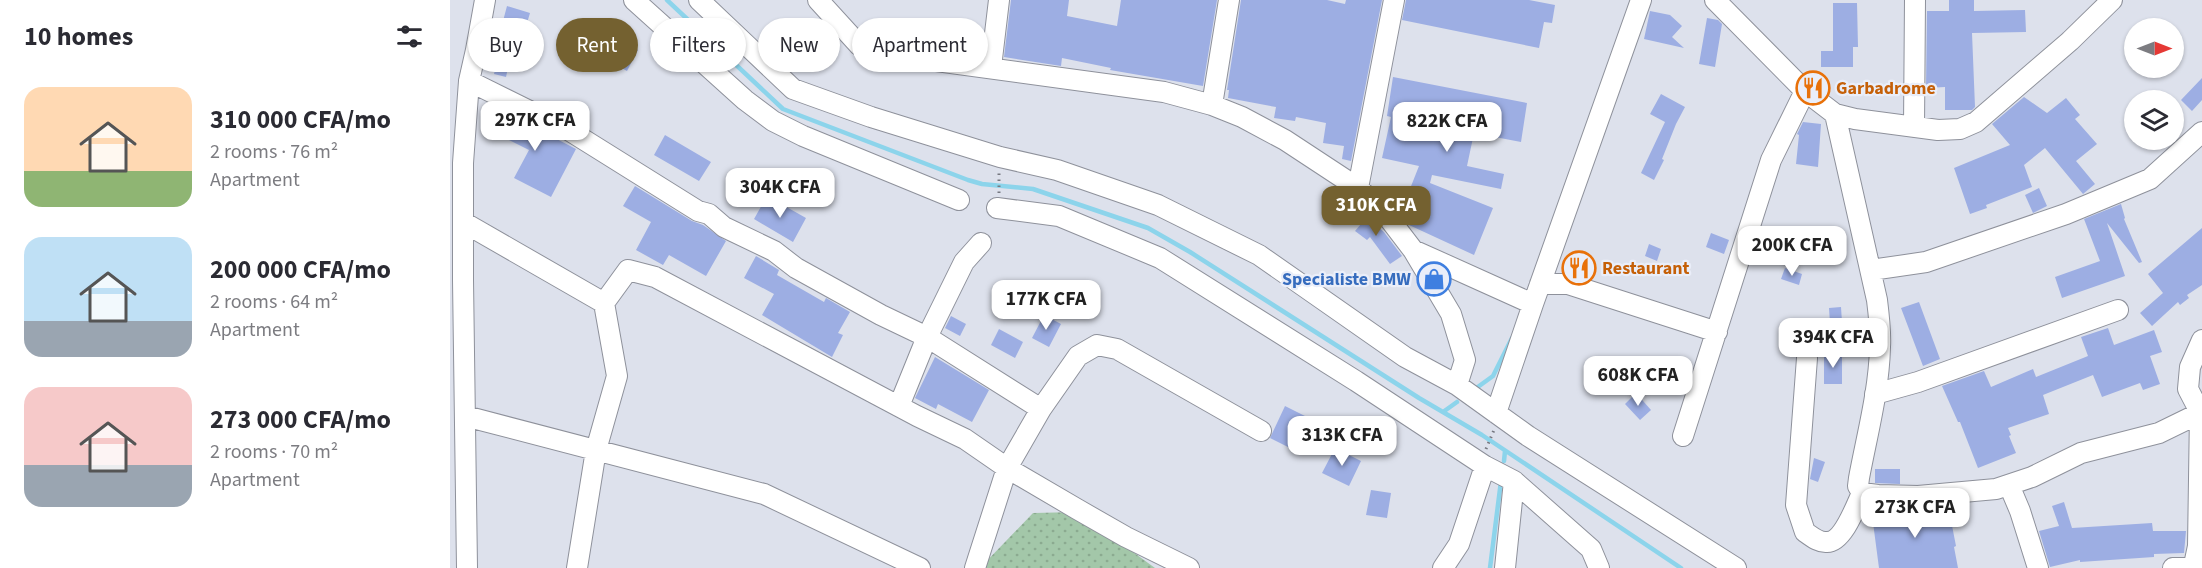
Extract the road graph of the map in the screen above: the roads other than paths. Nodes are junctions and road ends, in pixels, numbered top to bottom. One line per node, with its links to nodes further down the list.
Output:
1 (485, 0): 13 (street)
2 (634, 0): 20 (street)
3 (699, 0): 34 (street)
4 (818, 0): 12 (street)
5 (999, 0): 12 (street)
6 (1229, 0): 15 (street)
7 (1394, 0): 19 (street)
8 (1641, 0): 26 (street)
9 (1715, 0): 14 (street)
10 (1916, 0): 17 (street)
11 (2112, 0): 17 (street)
12 (991, 67): 15 (street)
13 (469, 81): 22 (street); 31 (street)
14 (1805, 91): 16 (street); 30 (street)
15 (1212, 105): 19 (street)
16 (1835, 114): 17 (street); 25 (street)
17 (1914, 127)
18 (2202, 132): 25 (street)
19 (1358, 188): 24 (street)
20 (959, 200)
21 (998, 203): 44 (street)
22 (463, 222): 27 (street); 39 (street)
23 (981, 243): 31 (street)
24 (1413, 250): 28 (street); 34 (street)
25 (1871, 270): 35 (street)
26 (1540, 284): 28 (street); 30 (street)
27 (604, 303): 36 (street); 43 (street)
28 (1533, 304): 40 (street)
29 (2118, 310): 35 (street)
30 (1716, 332): 42 (street)
31 (927, 337): 36 (street); 37 (street)
32 (2202, 340): 38 (street)
33 (1807, 358): 48 (street)
34 (1456, 385): 40 (street)
35 (1875, 394): 48 (street)
36 (899, 405): 45 (street)
37 (1041, 409): 41 (street); 45 (street)
38 (2201, 412): 47 (street); 49 (street)
39 (465, 416): 43 (street); 50 (street)
40 (1496, 420): 58 (street)
41 (1261, 431)
42 (1683, 436)
43 (596, 450): 51 (street); 52 (street)
44 (1485, 458): 46 (street); 55 (street)
45 (1007, 468): 53 (street); 54 (street)
46 (1514, 481): 56 (street); 57 (street)
47 (2008, 485): 48 (street); 59 (street)
48 (1862, 493)
49 (2198, 565): 60 (street)
50 (467, 568)
51 (577, 568)
52 (920, 568)
53 (975, 568)
54 (1189, 568)
55 (1443, 568)
56 (1505, 568)
57 (1599, 568)
58 (1736, 568)
59 (2038, 568)
60 (2173, 568)

